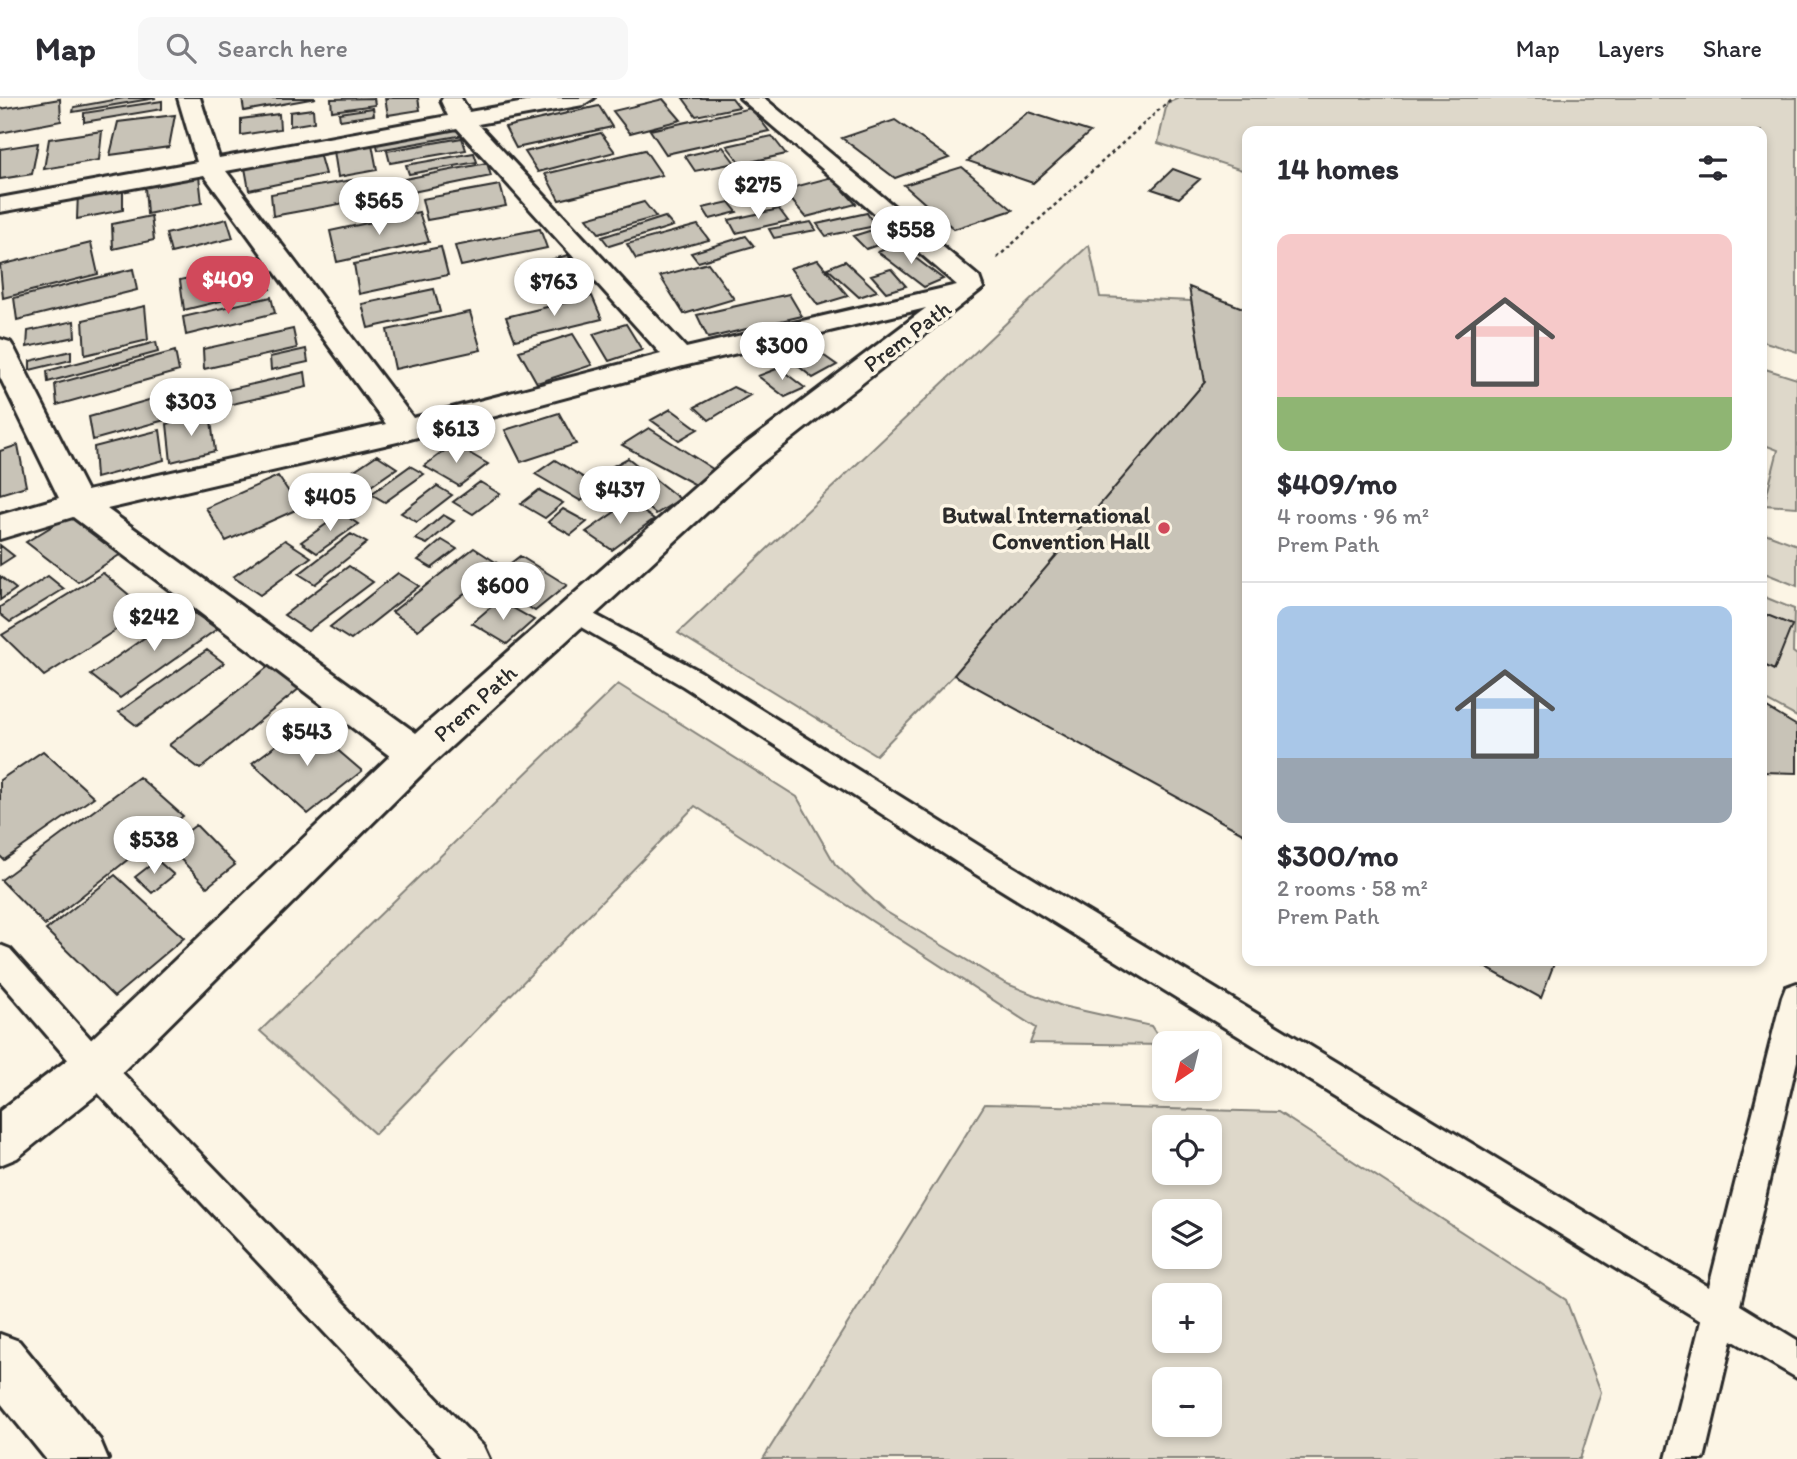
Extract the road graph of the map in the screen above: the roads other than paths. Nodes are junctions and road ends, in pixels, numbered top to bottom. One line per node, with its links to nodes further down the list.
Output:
1 (189, 98): 5 (main road)
2 (583, 98): 4 (main road)
3 (751, 98): 7 (main road)
4 (455, 108): 5 (main road); 9 (main road)
5 (210, 166): 6 (main road); 10 (main road)
6 (0, 205)
7 (970, 286): 9 (main road); 13 (main road, Prem Path)
8 (0, 348): 11 (main road)
9 (680, 358): 10 (main road)
10 (405, 430): 11 (main road)
11 (78, 504): 12 (main road); 14 (main road)
12 (0, 527)
13 (575, 613): 14 (main road, Prem Path); 19 (lane)
14 (417, 755): 17 (main road, Prem Path)
15 (0, 959): 17 (lane)
16 (1797, 997): 19 (lane)
17 (95, 1067): 18 (main road, Prem Path); 23 (lane)
18 (0, 1141)
19 (1720, 1311): 21 (lane); 24 (lane)
20 (0, 1360): 22 (main road)
21 (1797, 1360)
22 (81, 1459)
23 (470, 1459)
24 (1685, 1459)

